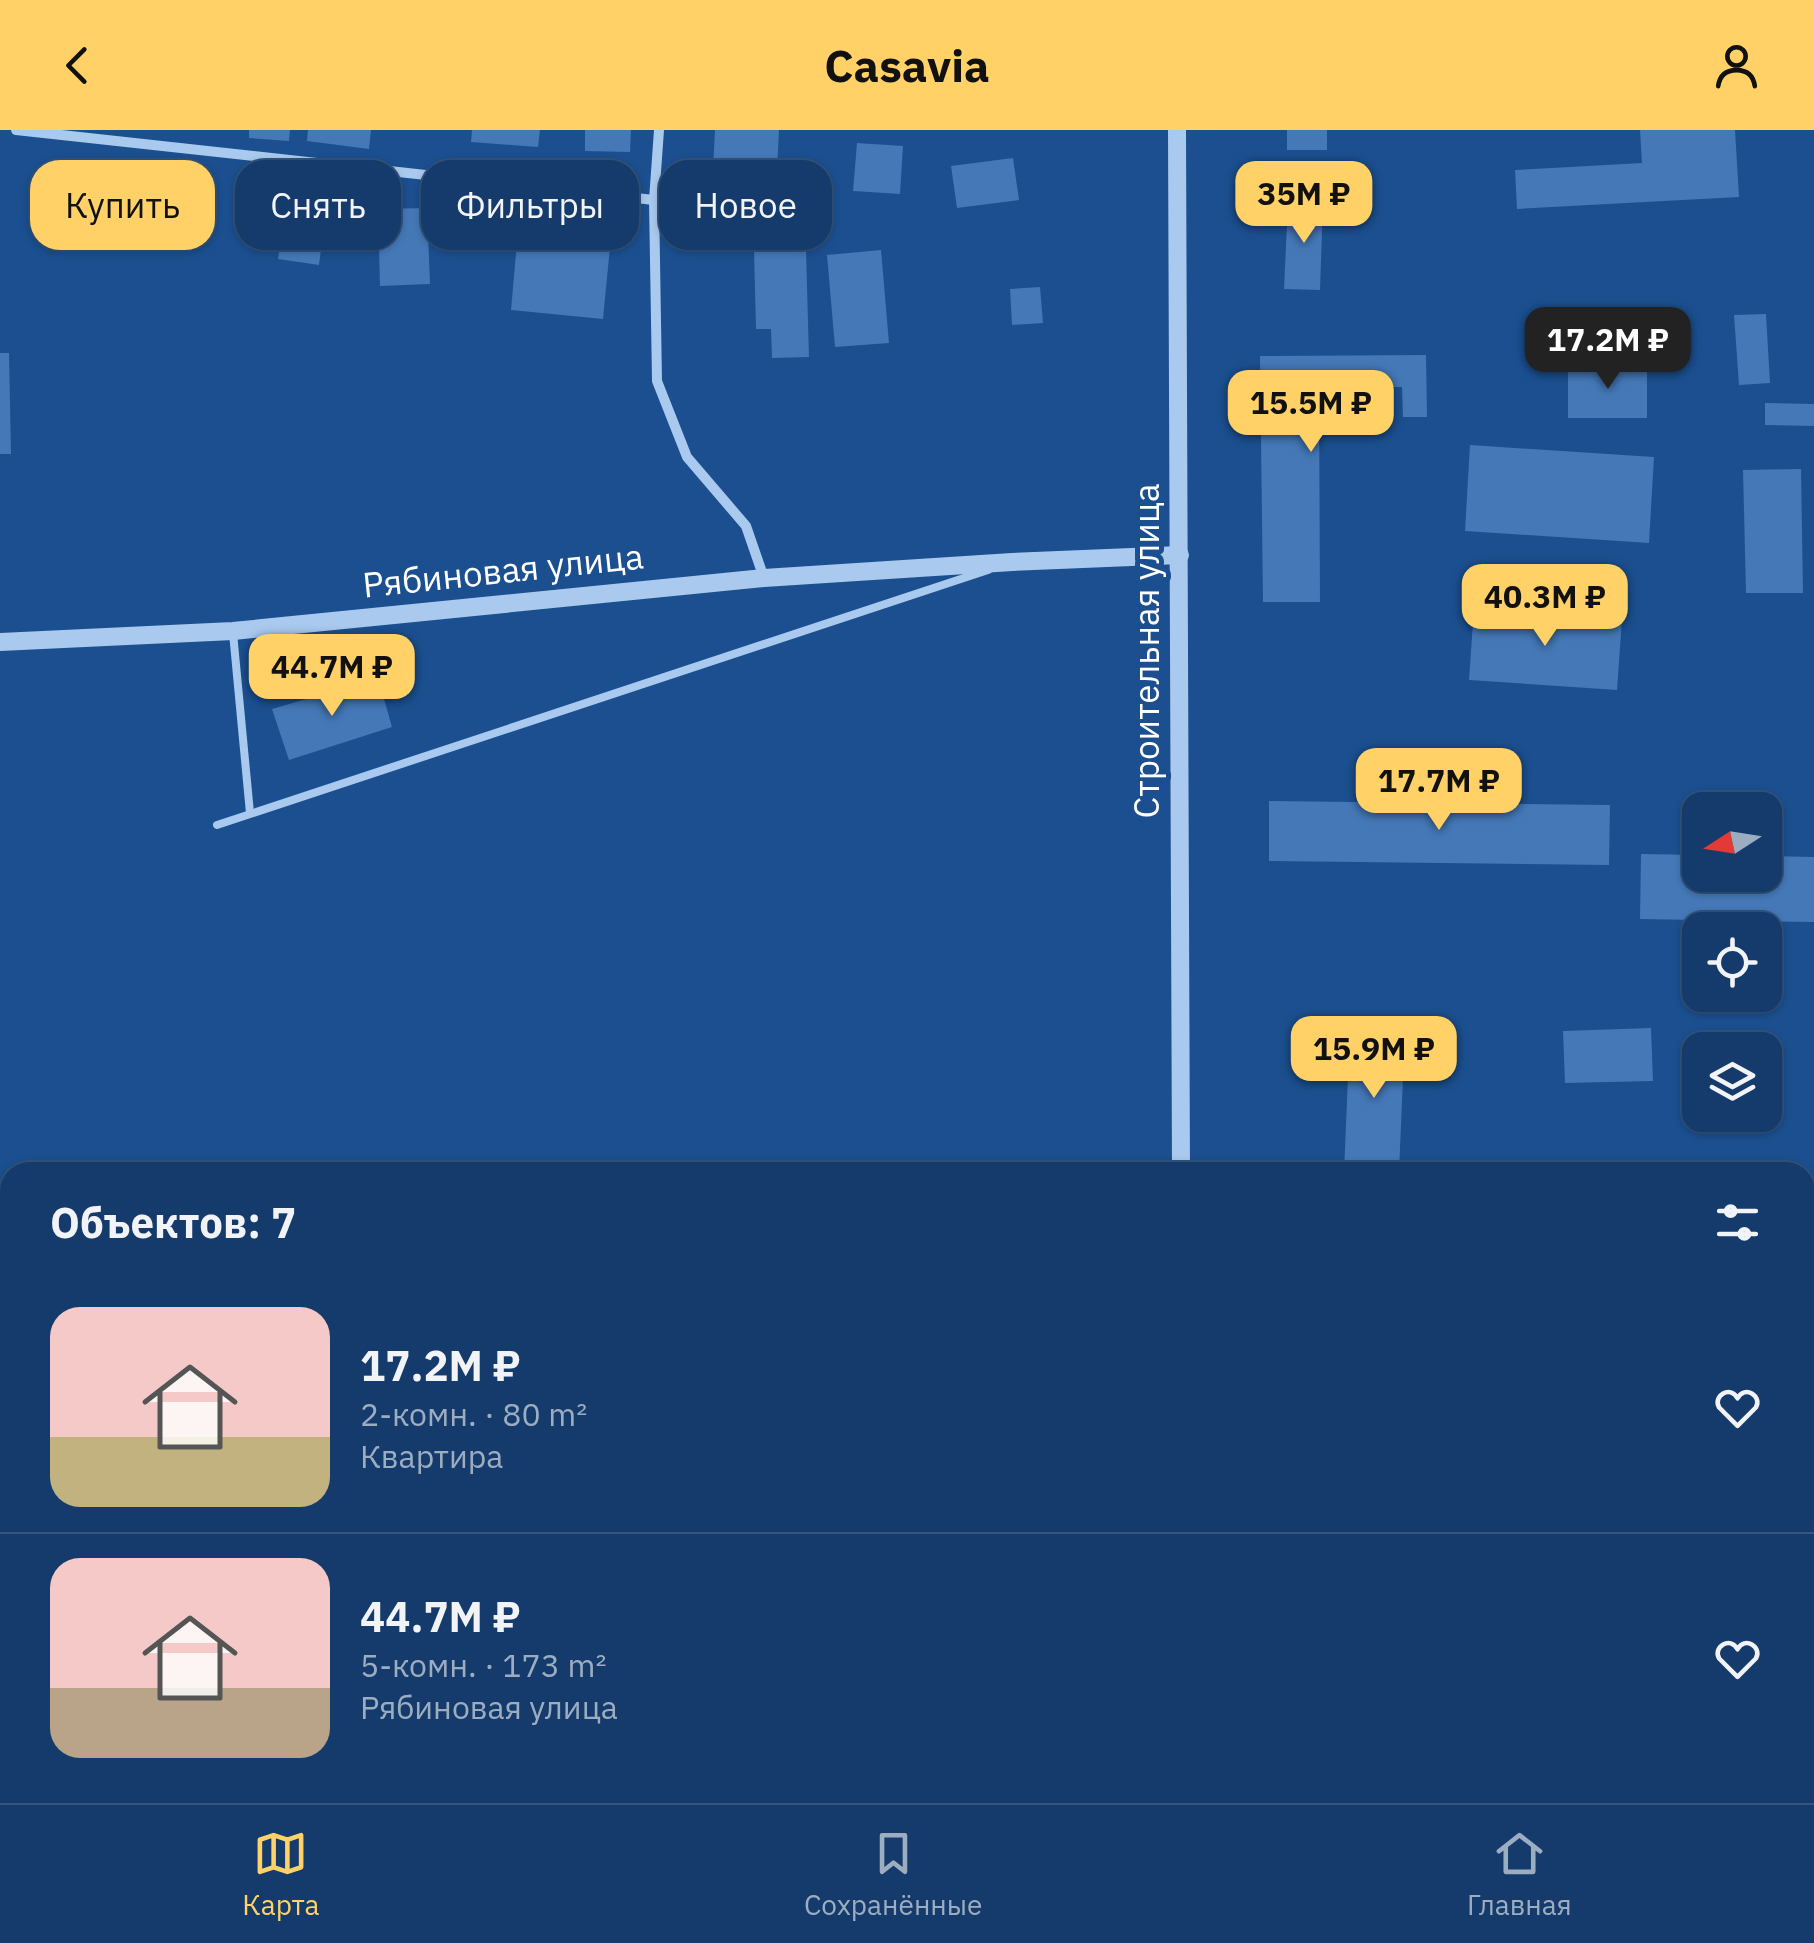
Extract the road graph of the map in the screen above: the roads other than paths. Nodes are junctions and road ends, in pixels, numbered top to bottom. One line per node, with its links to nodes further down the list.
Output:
1 (16, 130): 4 (street)
2 (659, 130): 4 (street)
3 (1177, 130): 5 (street, Строительная улица)
4 (654, 200): 7 (street)
5 (1180, 555): 6 (street, Рябиновая улица); 12 (street, Строительная улица)
6 (1012, 562): 7 (street, Рябиновая улица); 10 (lane)
7 (764, 578): 8 (street, Рябиновая улица)
8 (233, 630): 9 (street, Рябиновая улица); 10 (lane)
9 (0, 642)
10 (250, 813): 11 (lane)
11 (216, 825)
12 (1181, 1162)

